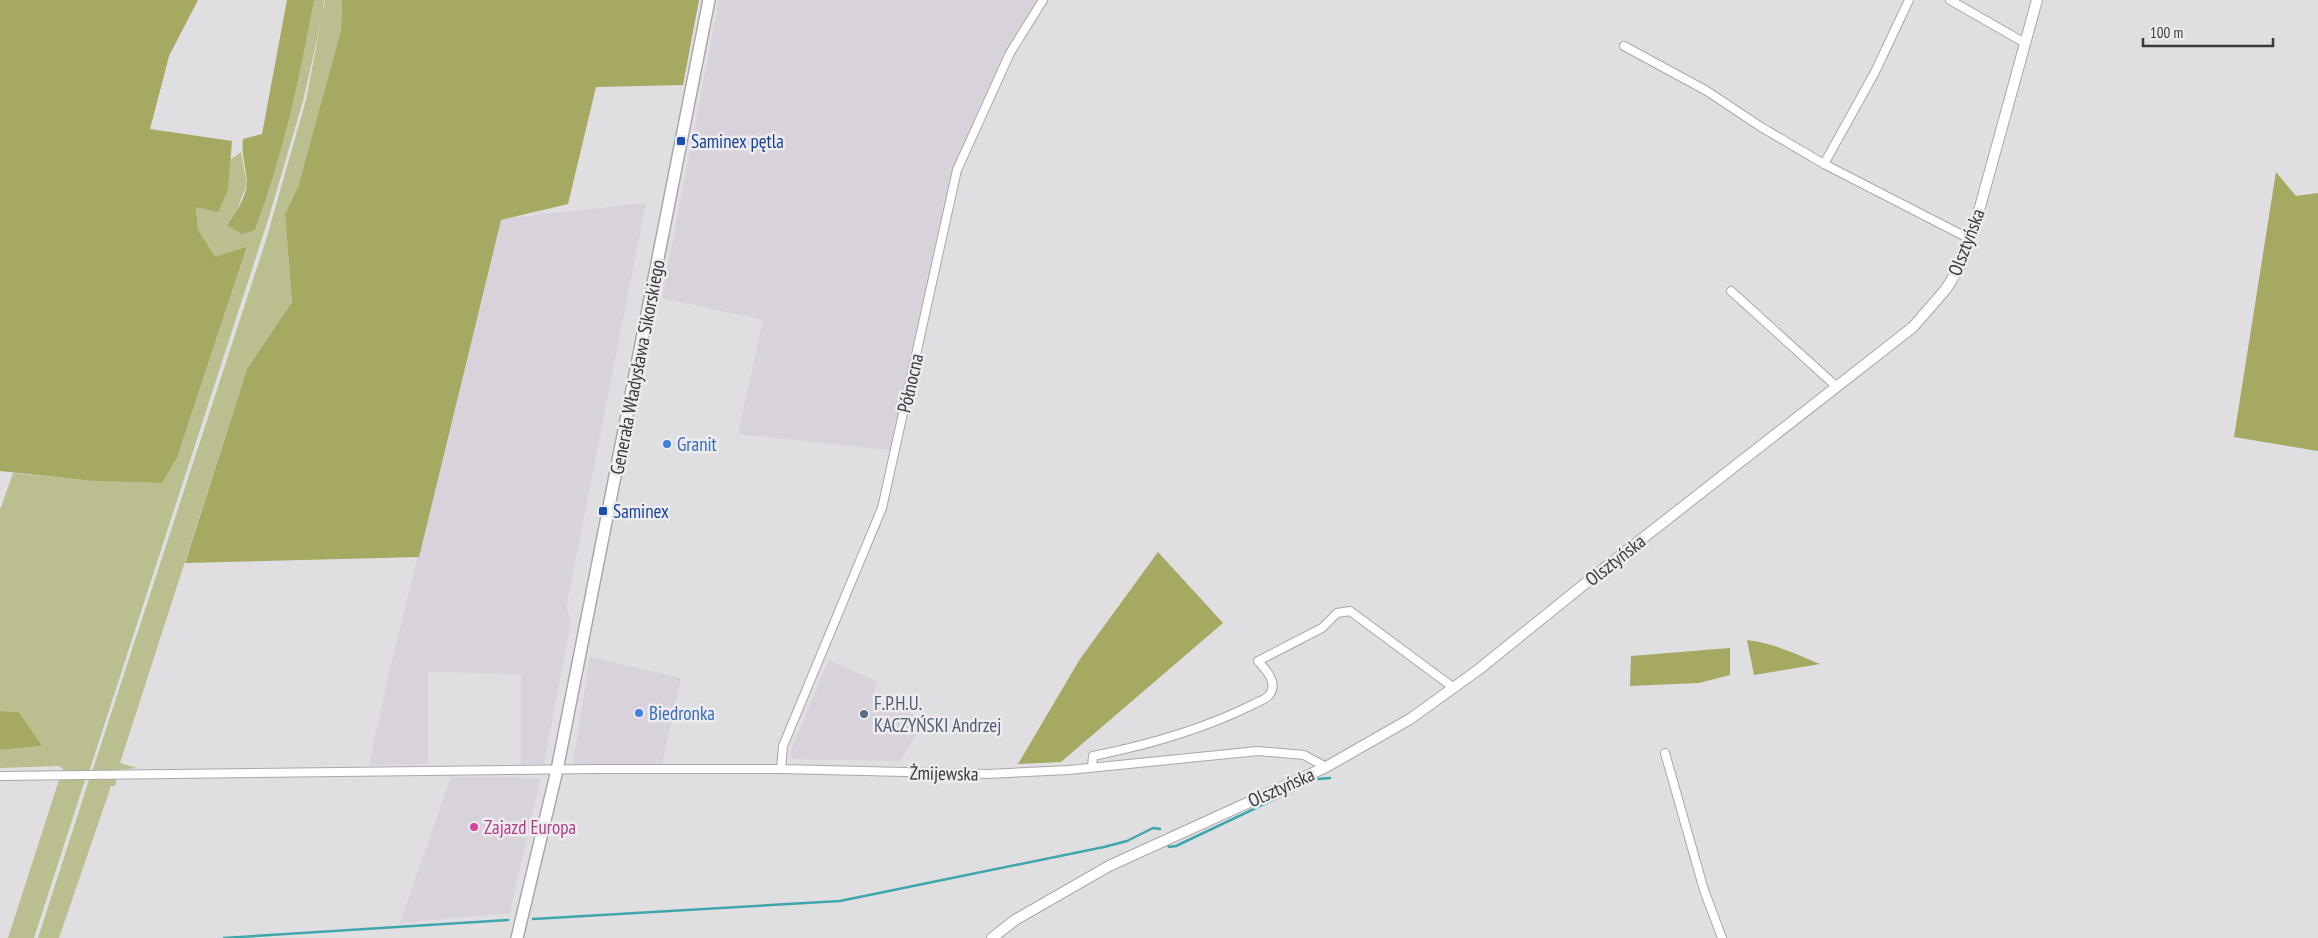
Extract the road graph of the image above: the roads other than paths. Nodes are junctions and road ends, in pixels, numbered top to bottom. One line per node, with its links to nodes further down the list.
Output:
1 (708, 0): 17 (main road, Generała Władysława Sikorskiego)
2 (1042, 0): 16 (street, Północna)
3 (1909, 0): 8 (street)
4 (2037, 0): 6 (street, Olsztyńska)
5 (1955, 1): 6 (street)
6 (2025, 43): 9 (street, Olsztyńska)
7 (1624, 46): 8 (street)
8 (1824, 164): 9 (street)
9 (1970, 239): 11 (street, Olsztyńska)
10 (1731, 291): 11 (street)
11 (1837, 387): 12 (street, Olsztyńska)
12 (1454, 688): 14 (street); 15 (street, Olsztyńska)
13 (1666, 753): 21 (street)
14 (1092, 767): 15 (street, Żmijewska); 16 (street, Żmijewska)
15 (1326, 767): 20 (street, Olsztyńska)
16 (780, 769): 17 (street, Żmijewska)
17 (557, 770): 18 (street, Żmijewska); 19 (main road, Generała Władysława Sikorskiego)
18 (0, 776)
19 (517, 938)
20 (992, 938)
21 (1722, 938)

